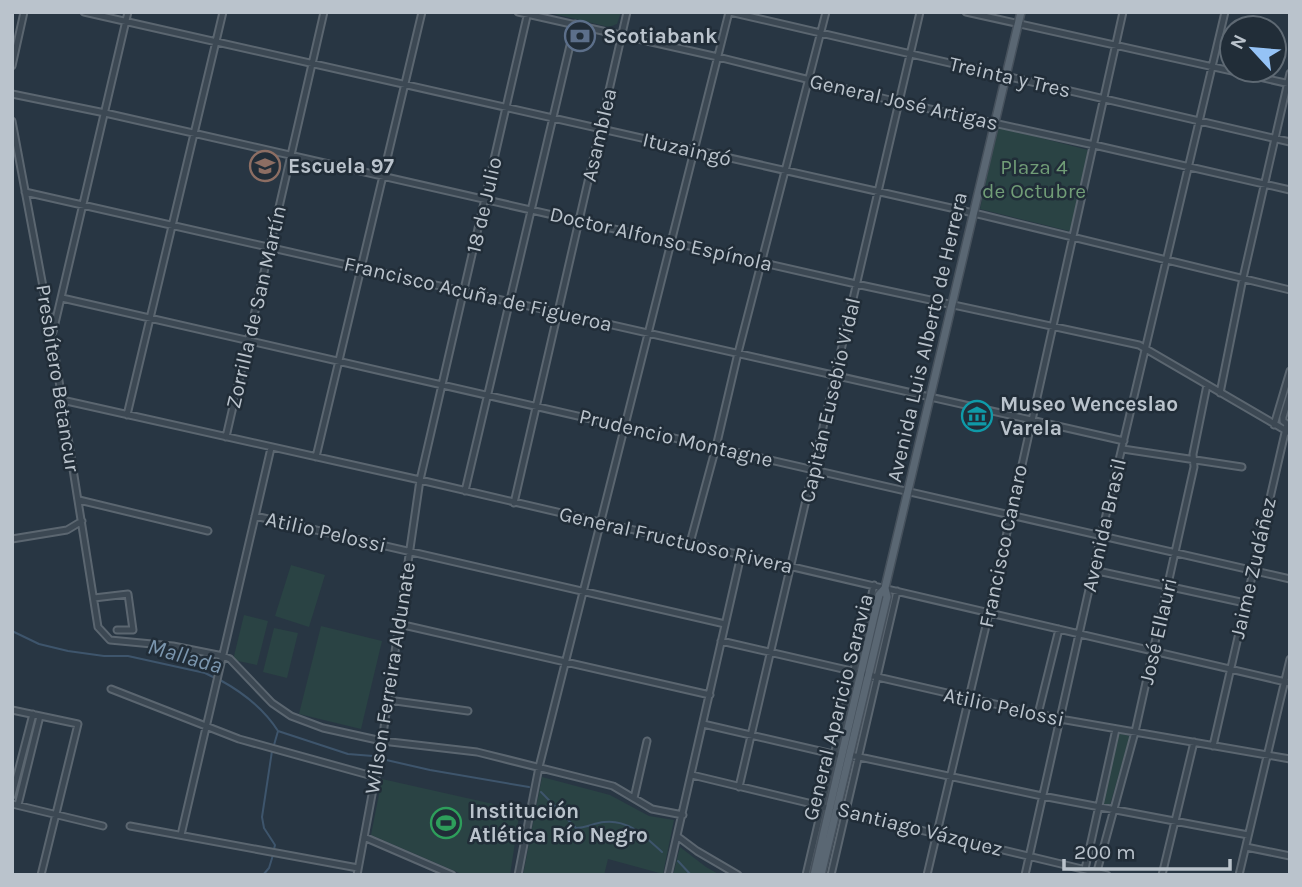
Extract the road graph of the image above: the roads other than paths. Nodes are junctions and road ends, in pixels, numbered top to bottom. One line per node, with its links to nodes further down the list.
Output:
1 (24, 12): 27 (street)
2 (84, 12): 17 (street, Ituzaingó)
3 (128, 12): 17 (street)
4 (223, 12): 22 (street)
5 (324, 12): 26 (street, Zorrilla de San Martín)
6 (422, 12): 33 (street)
7 (518, 12): 16 (street, General José Artigas)
8 (627, 12): 21 (street, Asamblea)
9 (729, 12): 20 (street, Treinta y Tres); 25 (street)
10 (826, 12): 20 (street)
11 (920, 12): 24 (street, Capitán Eusebio Vidal)
12 (966, 12): 19 (street)
13 (1021, 12): 19 (main road, Avenida Luis Alberto de Herrera)
14 (1123, 12): 23 (street, Francisco Canaro)
15 (1225, 12): 28 (street, Avenida Brasil)
16 (528, 13): 18 (street, General José Artigas); 37 (street, 18 de Julio)
17 (126, 22): 22 (street, Ituzaingó); 38 (street)
18 (575, 24): 21 (street, General José Artigas); 39 (street)
19 (1018, 24): 23 (street); 30 (main road, Avenida Luis Alberto de Herrera)
20 (821, 34): 24 (street, Treinta y Tres); 31 (street)
21 (622, 36): 25 (street, General José Artigas); 43 (street, Asamblea)
22 (216, 43): 26 (street, Ituzaingó); 44 (street)
23 (1116, 45): 28 (street); 35 (street, Francisco Canaro)
24 (909, 54): 30 (street, Treinta y Tres); 36 (street, Capitán Eusebio Vidal)
25 (718, 57): 31 (street, General José Artigas); 48 (street)
26 (312, 64): 33 (street, Ituzaingó); 49 (street, Zorrilla de San Martín)
27 (12, 66)
28 (1212, 66): 32 (street); 41 (street, Avenida Brasil)
29 (1290, 73): 32 (street)
30 (1006, 76): 35 (street, Treinta y Tres); 42 (main road, Avenida Luis Alberto de Herrera)
31 (810, 81): 36 (street, General José Artigas); 51 (street)
32 (1289, 83): 45 (street)
33 (404, 85): 37 (street, Ituzaingó); 52 (street)
34 (12, 94): 38 (street, Doctor Alfonso Espínola)
35 (1104, 100): 41 (street, Treinta y Tres); 47 (street, Francisco Canaro)
36 (898, 102): 42 (street, General José Artigas); 56 (street, Capitán Eusebio Vidal)
37 (506, 107): 39 (street, Ituzaingó); 57 (street, 18 de Julio)
38 (105, 113): 44 (street, Doctor Alfonso Espínola); 58 (street)
39 (553, 118): 43 (street, Ituzaingó); 59 (street)
40 (12, 121): 55 (street, Presbítero Betancur)
41 (1200, 121): 45 (street, Treinta y Tres); 50 (street, Avenida Brasil)
42 (995, 122): 47 (street, General José Artigas); 60 (main road, Avenida Luis Alberto de Herrera)
43 (601, 128): 48 (street, Ituzaingó); 61 (street, Asamblea)
44 (194, 133): 49 (street, Doctor Alfonso Espínola); 62 (street)
45 (1275, 139): 46 (street, Treinta y Tres); 53 (street)
46 (1290, 142)
47 (1094, 145): 50 (street, General José Artigas); 63 (street, Francisco Canaro)
48 (695, 151): 51 (street, Ituzaingó); 64 (street)
49 (290, 155): 52 (street, Doctor Alfonso Espínola); 65 (street, Zorrilla de San Martín)
50 (1189, 166): 53 (street, General José Artigas); 66 (street, Avenida Brasil)
51 (786, 171): 56 (street, Ituzaingó); 67 (street)
52 (383, 176): 57 (street, Doctor Alfonso Espínola); 68 (street)
53 (1264, 185): 54 (street, General José Artigas); 69 (street)
54 (1290, 190)
55 (25, 192): 58 (street, Francisco Acuña de Figueroa); 80 (street, Presbítero Betancur)
56 (877, 193): 60 (street, Ituzaingó); 70 (street, Capitán Eusebio Vidal)
57 (485, 199): 59 (street, Doctor Alfonso Espínola); 72 (street, 18 de Julio)
58 (84, 205): 62 (street, Francisco Acuña de Figueroa); 73 (street)
59 (531, 209): 61 (street, Doctor Alfonso Espínola); 74 (street)
60 (974, 213): 63 (street, Ituzaingó); 75 (main road, Avenida Luis Alberto de Herrera)
61 (580, 221): 64 (street, Doctor Alfonso Espínola); 76 (street, Asamblea)
62 (173, 226): 65 (street, Francisco Acuña de Figueroa); 77 (street)
63 (1073, 238): 66 (street, Ituzaingó); 78 (street, Francisco Canaro)
64 (672, 241): 67 (street, Doctor Alfonso Espínola); 79 (street)
65 (269, 248): 68 (street, Francisco Acuña de Figueroa); 81 (street, Zorrilla de San Martín)
66 (1166, 261): 69 (street, Ituzaingó); 82 (street, Avenida Brasil)
67 (762, 262): 70 (street, Doctor Alfonso Espínola); 83 (street)
68 (361, 268): 72 (street, Francisco Acuña de Figueroa); 84 (street)
69 (1243, 278): 71 (street, Ituzaingó); 89 (street)
70 (856, 284): 75 (street, Doctor Alfonso Espínola); 86 (street, Capitán Eusebio Vidal)
71 (1290, 290)
72 (464, 291): 74 (street, Francisco Acuña de Figueroa); 87 (street, 18 de Julio)
73 (62, 298): 77 (street, Prudencio Montagne); 80 (street)
74 (510, 302): 76 (street, Francisco Acuña de Figueroa); 90 (street)
75 (954, 305): 78 (street, Doctor Alfonso Espínola); 92 (main road, Avenida Luis Alberto de Herrera)
76 (558, 312): 79 (street, Francisco Acuña de Figueroa); 94 (street, Asamblea)
77 (150, 319): 81 (street, Prudencio Montagne); 95 (street)
78 (1053, 328): 82 (street, Doctor Alfonso Espínola); 96 (street, Francisco Canaro)
79 (647, 333): 83 (street, Francisco Acuña de Figueroa); 98 (street)
80 (52, 335): 93 (street, Presbítero Betancur)
81 (248, 341): 84 (street, Prudencio Montagne); 101 (street, Zorrilla de San Martín)
82 (1146, 349): 88 (street, Doctor Alfonso Espínola); 102 (street, Avenida Brasil)
83 (738, 353): 86 (street, Francisco Acuña de Figueroa); 103 (street)
84 (338, 360): 87 (street, Prudencio Montagne); 105 (street)
85 (1290, 371): 99 (street)
86 (835, 375): 92 (street, Francisco Acuña de Figueroa); 108 (street, Capitán Eusebio Vidal)
87 (442, 385): 90 (street, Prudencio Montagne); 109 (street, 18 de Julio)
88 (1207, 385): 89 (street, Doctor Alfonso Espínola); 106 (street, José Ellauri)
89 (1220, 393): 99 (street, Doctor Alfonso Espínola)
90 (487, 394): 94 (street, Prudencio Montagne); 110 (street)
91 (1290, 394): 97 (street, Jaime Zudáñez)
92 (931, 398): 96 (street, Francisco Acuña de Figueroa); 111 (main road, Avenida Luis Alberto de Herrera)
93 (62, 400): 95 (street, General Fructuoso Rivera); 112 (street, Presbítero Betancur)
94 (536, 406): 98 (street, Prudencio Montagne); 113 (street, Asamblea)
95 (127, 415): 101 (street, General Fructuoso Rivera)
96 (1031, 421): 102 (street, Francisco Acuña de Figueroa); 114 (street, Francisco Canaro)
97 (1287, 423): 99 (street); 100 (street, Jaime Zudáñez)
98 (624, 425): 103 (street, Prudencio Montagne); 117 (street)
99 (1274, 425): 100 (street, Doctor Alfonso Espínola)
100 (1287, 432): 127 (street, Jaime Zudáñez)
101 (226, 437): 104 (street, General Fructuoso Rivera)
102 (1123, 445): 106 (street, Francisco Acuña de Figueroa); 119 (street, Avenida Brasil)
103 (716, 447): 108 (street, Prudencio Montagne); 121 (street)
104 (271, 448): 105 (street, General Fructuoso Rivera); 115 (street)
105 (316, 457): 109 (street, General Fructuoso Rivera)
106 (1194, 460): 107 (street, Francisco Acuña de Figueroa); 123 (street, José Ellauri)
107 (1242, 467)
108 (814, 470): 111 (street, Prudencio Montagne); 125 (street, Capitán Eusebio Vidal)
109 (420, 480): 110 (street, General Fructuoso Rivera); 122 (street, Wilson Ferreira Aldunate)
110 (465, 491): 113 (street, General Fructuoso Rivera)
111 (909, 492): 114 (street, Prudencio Montagne); 131 (main road, Avenida Luis Alberto de Herrera)
112 (79, 500): 116 (street, Presbítero Betancur); 118 (street)
113 (514, 503): 117 (street, General Fructuoso Rivera)
114 (1010, 515): 119 (street, Prudencio Montagne); 136 (street, Francisco Canaro)
115 (255, 516): 122 (street, Atilio Pelossi); 145 (street)
116 (82, 521): 120 (street); 134 (street, Presbítero Betancur)
117 (601, 522): 121 (street, General Fructuoso Rivera); 132 (street)
118 (208, 531)
119 (1101, 536): 123 (street, Prudencio Montagne); 126 (street, Avenida Brasil)
120 (12, 539)
121 (690, 543): 124 (street, General Fructuoso Rivera)
122 (410, 551): 132 (street, Atilio Pelossi); 137 (street, Wilson Ferreira Aldunate)
123 (1176, 553): 127 (street, Prudencio Montagne); 130 (street, José Ellauri)
124 (741, 555): 125 (street, General Fructuoso Rivera); 138 (street)
125 (791, 566): 129 (street, General Fructuoso Rivera); 144 (street, Capitán Eusebio Vidal)
126 (1093, 570): 130 (street); 141 (street, Avenida Brasil)
127 (1253, 570): 128 (street, Prudencio Montagne); 135 (street, Jaime Zudáñez)
128 (1290, 579)
129 (874, 585): 131 (street, General Fructuoso Rivera); 149 (street, General Aparicio Saravia)
130 (1168, 586): 135 (street); 143 (street, José Ellauri)
131 (885, 588): 133 (street, General Fructuoso Rivera); 149 (main road, General Aparicio Saravia)
132 (583, 591): 138 (street, Atilio Pelossi); 147 (street)
133 (897, 591): 136 (street, General Fructuoso Rivera); 150 (street, General Aparicio Saravia)
134 (94, 598): 140 (street); 145 (street, Presbítero Betancur)
135 (1245, 603): 148 (street, Jaime Zudáñez)
136 (989, 613): 139 (street, General Fructuoso Rivera); 154 (street, Francisco Canaro)
137 (399, 624): 147 (street); 155 (street, Wilson Ferreira Aldunate)
138 (725, 624): 142 (street)
139 (1059, 629): 141 (street, General Fructuoso Rivera); 159 (street)
140 (117, 630)
141 (1079, 634): 143 (street, General Fructuoso Rivera); 161 (street, Avenida Brasil)
142 (721, 641): 144 (street, Atilio Pelossi); 153 (street)
143 (1154, 651): 148 (street, General Fructuoso Rivera); 165 (street, José Ellauri)
144 (771, 653): 149 (street, Atilio Pelossi); 166 (street, Capitán Eusebio Vidal)
145 (223, 656): 163 (street); 167 (street)
146 (1290, 659): 151 (street)
147 (565, 661): 153 (street); 175 (street)
148 (1230, 669): 151 (street, General Fructuoso Rivera); 170 (street, Jaime Zudáñez)
149 (861, 675): 150 (street, Atilio Pelossi); 171 (main road, General Aparicio Saravia); 171 (street, General Aparicio Saravia)
150 (877, 679): 154 (street, Atilio Pelossi); 173 (street, General Aparicio Saravia)
151 (1287, 683): 172 (street)
152 (111, 689): 163 (street)
153 (710, 695): 162 (street)
154 (968, 699): 159 (street, Atilio Pelossi); 178 (street, Francisco Canaro)
155 (388, 700): 157 (street); 167 (street, Wilson Ferreira Aldunate)
156 (12, 710): 158 (street)
157 (468, 711)
158 (33, 714): 160 (street); 180 (street)
159 (1038, 714): 161 (street, Atilio Pelossi)
160 (40, 716): 183 (street); 188 (street)
161 (1060, 719): 164 (street, Atilio Pelossi); 181 (street, Avenida Brasil)
162 (703, 724): 166 (street); 176 (street)
163 (207, 726): 177 (street); 194 (street)
164 (1116, 729): 165 (street, Atilio Pelossi); 185 (street)
165 (1135, 732): 169 (street, Atilio Pelossi); 186 (street, José Ellauri)
166 (751, 735): 171 (street); 179 (street, Capitán Eusebio Vidal)
167 (382, 741): 175 (street); 177 (street, Wilson Ferreira Aldunate)
168 (647, 741): 182 (street)
169 (1194, 742): 170 (street, Atilio Pelossi); 190 (street)
170 (1213, 746): 172 (street, Atilio Pelossi)
171 (842, 755): 173 (street); 184 (main road, General Aparicio Saravia); 184 (street, General Aparicio Saravia)
172 (1266, 755): 174 (street, Atilio Pelossi); 195 (street)
173 (859, 757): 178 (street); 187 (street, General Aparicio Saravia)
174 (1290, 759)
175 (539, 767): 182 (street); 206 (street)
176 (692, 775): 179 (street, Santiago Vázquez); 189 (street)
177 (376, 777): 197 (street, Wilson Ferreira Aldunate)
178 (951, 777): 181 (street); 193 (street, Francisco Canaro)
179 (739, 787): 184 (street, Santiago Vázquez)
180 (12, 795)
181 (1042, 796): 185 (street); 199 (street, Avenida Brasil)
182 (634, 798): 189 (street)
183 (15, 805): 188 (street)
184 (830, 807): 187 (street, Santiago Vázquez); 209 (street, General Aparicio Saravia); 210 (main road, General Aparicio Saravia); 211 (main road, General Aparicio Saravia)
185 (1099, 807): 186 (street); 201 (street)
186 (1113, 809): 190 (street); 203 (street, José Ellauri)
187 (846, 811): 193 (street, Santiago Vázquez); 212 (street, General Aparicio Saravia)
188 (56, 813): 191 (street); 204 (street)
189 (683, 815): 196 (street)
190 (1175, 821): 195 (street); 216 (street)
191 (103, 826)
192 (130, 826): 194 (street)
193 (938, 833): 199 (street, Santiago Vázquez); 213 (street, Francisco Canaro)
194 (181, 835): 202 (street)
195 (1248, 835): 198 (street)
196 (677, 836): 207 (street); 208 (street)
197 (364, 837): 202 (street, Wilson Ferreira Aldunate); 205 (street)
198 (1246, 848): 200 (street); 217 (street)
199 (1029, 855): 201 (street, Santiago Vázquez); 214 (street, Avenida Brasil)
200 (1290, 856)
201 (1085, 869): 203 (street, Santiago Vázquez)
202 (358, 872)
203 (1096, 874): 215 (street, Santiago Vázquez)
204 (41, 875)
205 (452, 875)
206 (518, 875)
207 (668, 875)
208 (738, 875)
209 (806, 875)
210 (814, 875)
211 (821, 875)
212 (831, 875)
213 (927, 875)
214 (1024, 875)
215 (1107, 875)
216 (1163, 875)
217 (1240, 875)

